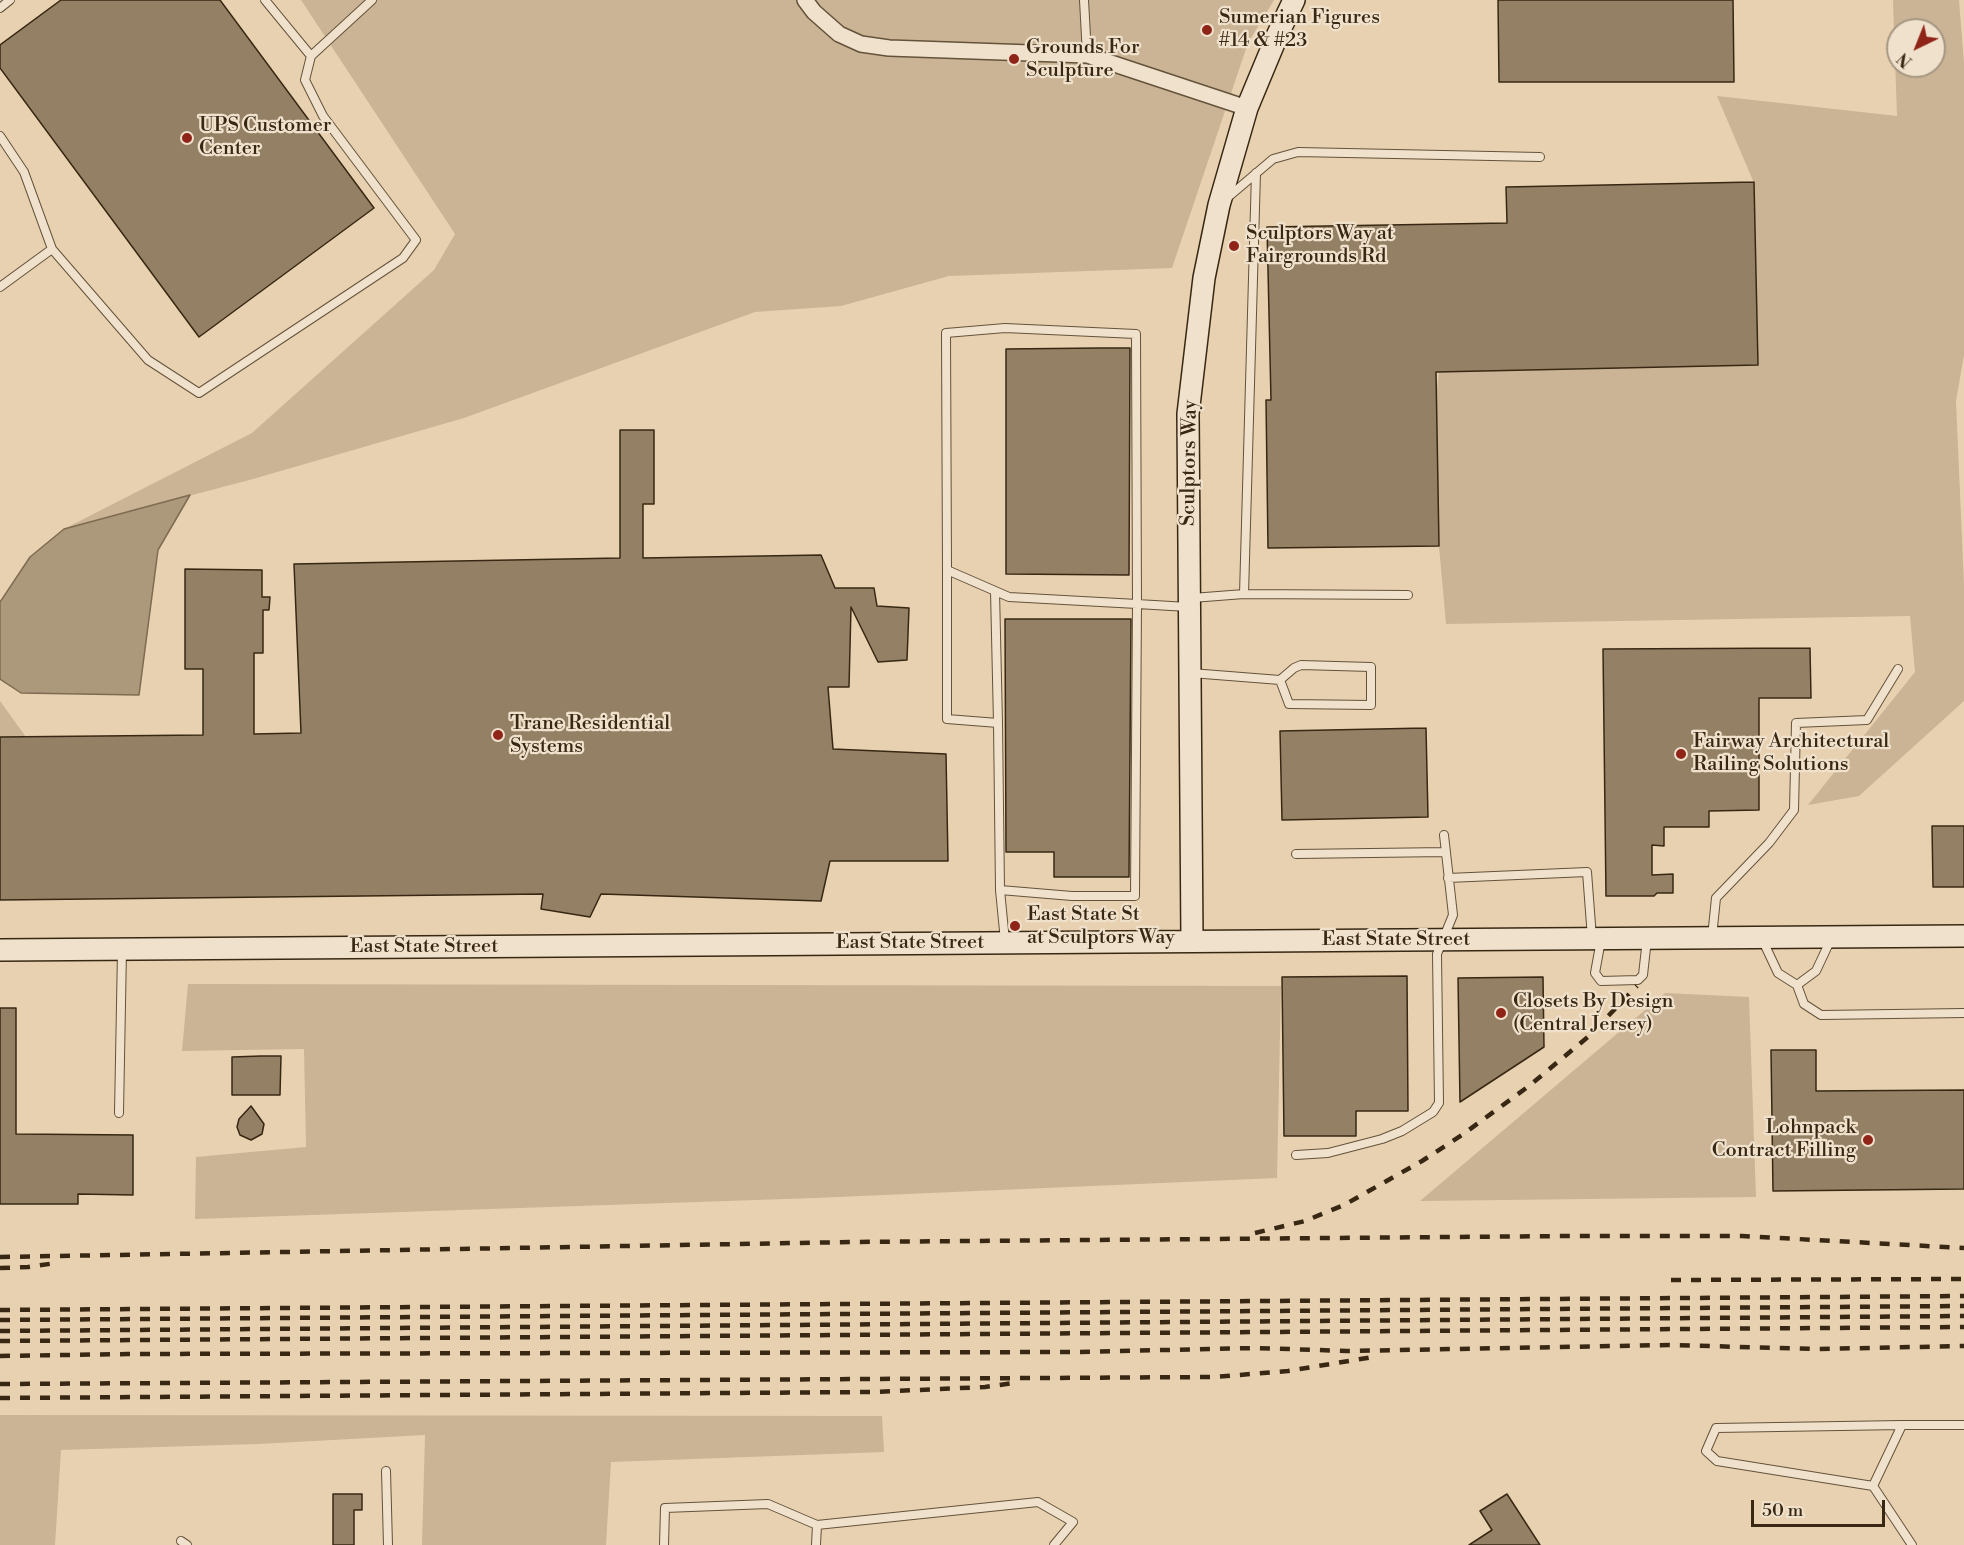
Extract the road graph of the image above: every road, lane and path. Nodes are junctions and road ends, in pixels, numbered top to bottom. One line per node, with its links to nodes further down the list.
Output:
1 (10, 0): 7 (lane)
2 (265, 0): 9 (lane)
3 (372, 0): 9 (lane)
4 (805, 0): 8 (street)
5 (1084, 0): 8 (lane)
6 (1294, 0): 10 (street, Sculptors Way)
7 (0, 8)
8 (1087, 55): 10 (street)
9 (311, 56): 15 (lane)
10 (1247, 108): 14 (street, Sculptors Way)
11 (0, 136): 15 (lane)
12 (1540, 157): 13 (lane)
13 (1256, 173): 14 (lane); 19 (lane)
14 (1219, 205): 21 (street, Sculptors Way)
15 (52, 249): 16 (lane)
16 (0, 287)
17 (947, 570): 18 (lane); 22 (lane); 26 (lane)
18 (995, 591): 22 (lane); 26 (lane)
19 (1244, 594): 20 (lane); 21 (lane)
20 (1408, 595)
21 (1189, 602): 22 (lane); 24 (street, Sculptors Way)
22 (1137, 604): 31 (lane)
23 (1898, 669): 36 (lane)
24 (1190, 673): 25 (lane); 39 (street, Sculptors Way)
25 (1281, 680): 25 (lane)
26 (998, 723): 31 (lane)
27 (1444, 835): 28 (lane)
28 (1446, 852): 29 (lane); 30 (lane)
29 (1296, 854)
30 (1449, 878): 37 (lane); 38 (lane)
31 (1000, 890): 40 (lane)
32 (1964, 936): 34 (street, East State Street)
33 (1761, 937): 34 (street, East State Street); 36 (street, East State Street); 43 (lane)
34 (1832, 937): 43 (lane)
35 (1647, 938): 36 (street, East State Street); 37 (street, East State Street); 37 (lane)
36 (1712, 938)
37 (1597, 939): 38 (street, East State Street)
38 (1442, 940): 39 (street, East State Street); 46 (lane)
39 (1192, 941): 40 (street, East State Street)
40 (1005, 943): 41 (street, East State Street)
41 (122, 949): 42 (street, East State Street); 45 (lane)
42 (0, 950)
43 (1797, 986): 44 (lane)
44 (1964, 1013)
45 (119, 1113)
46 (1296, 1155)
47 (1902, 1425): 48 (lane); 50 (lane); 50 (lane)
48 (1964, 1425)
49 (386, 1471): 52 (lane)
50 (1873, 1486): 56 (lane)
51 (817, 1525): 53 (lane); 54 (lane); 55 (lane)
52 (388, 1545)
53 (664, 1545)
54 (816, 1545)
55 (1054, 1545)
56 (1912, 1545)

